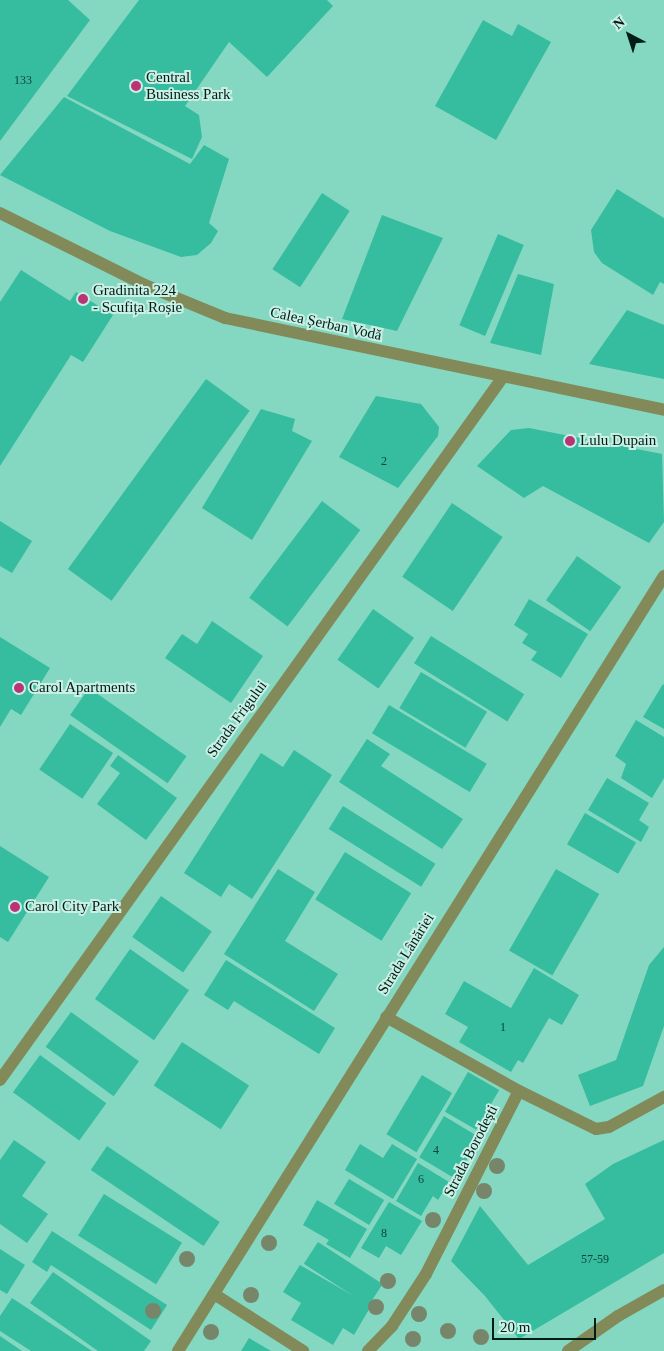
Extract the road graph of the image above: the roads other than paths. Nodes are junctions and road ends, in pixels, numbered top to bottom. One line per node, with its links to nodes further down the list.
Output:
1 (0, 212): 2 (street, Calea Șerban Vodă)
2 (503, 377): 3 (street, Calea Șerban Vodă); 6 (street, Strada Frigului)
3 (664, 410)
4 (664, 576): 5 (street, Strada Lânăriei)
5 (386, 1017): 7 (street); 10 (street, Strada Lânăriei)
6 (0, 1080)
7 (519, 1091): 8 (street); 13 (street, Strada Borodești)
8 (664, 1097)
9 (664, 1290): 14 (street)
10 (214, 1294): 11 (street, Strada Lânăriei); 12 (street)
11 (178, 1351)
12 (303, 1351)
13 (368, 1351)
14 (568, 1351)

